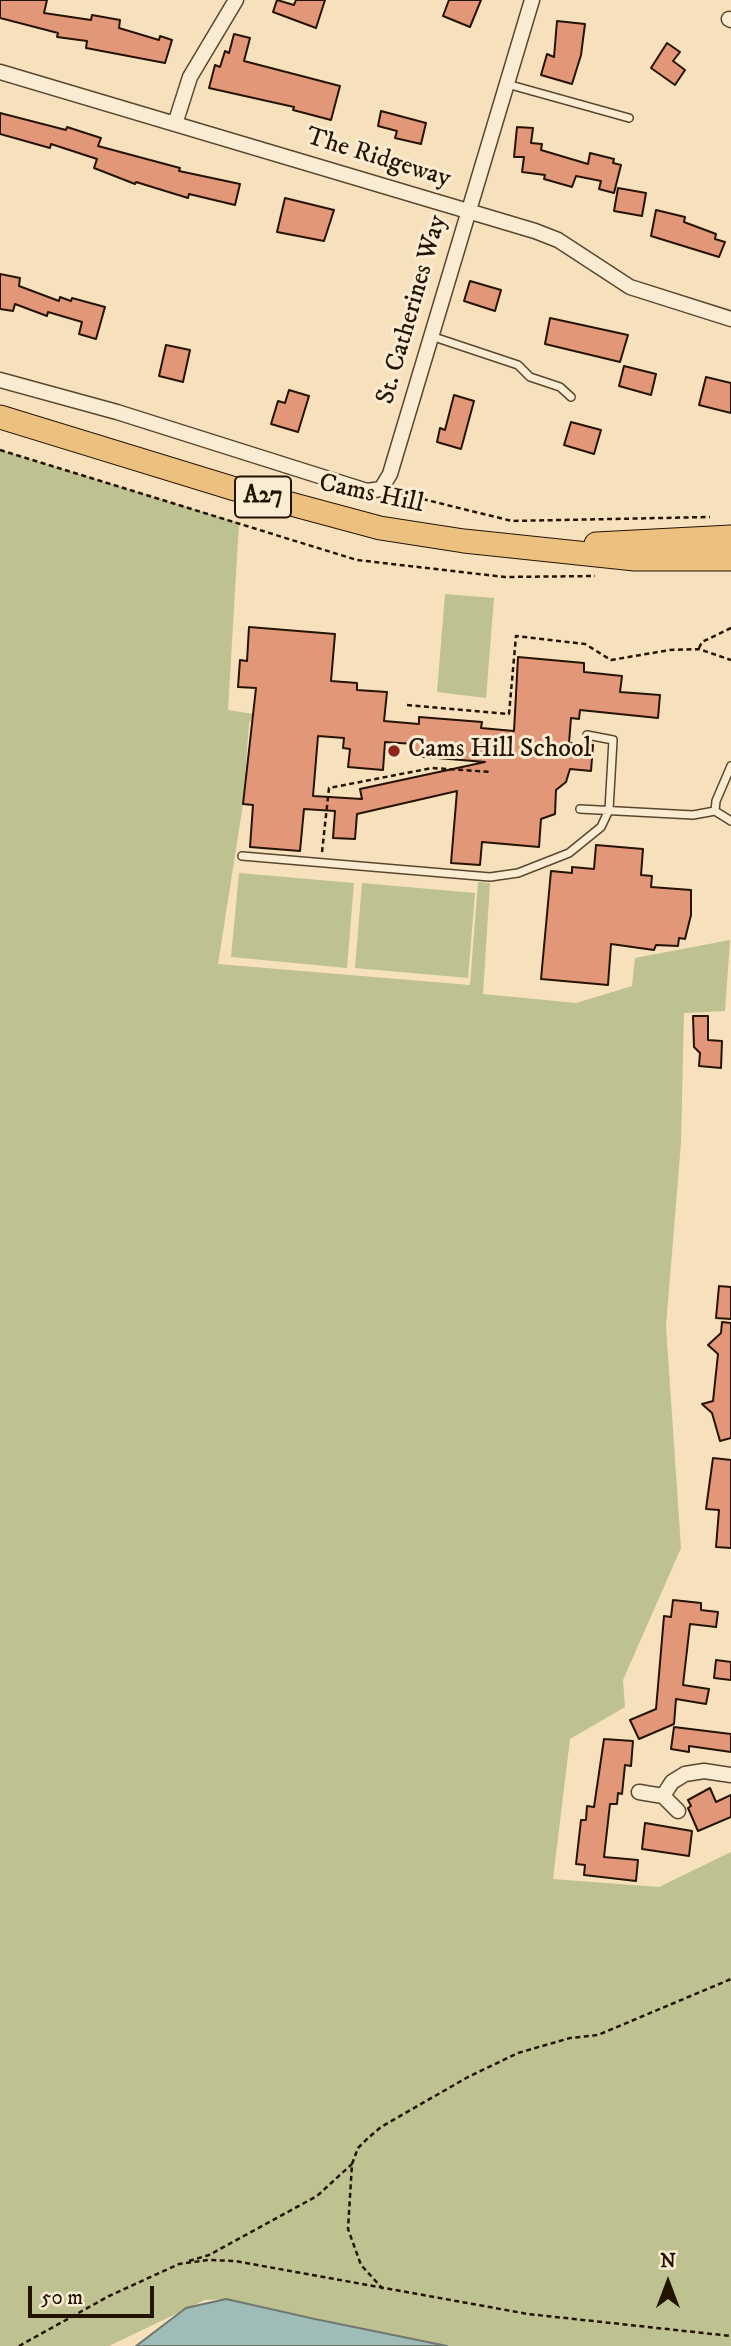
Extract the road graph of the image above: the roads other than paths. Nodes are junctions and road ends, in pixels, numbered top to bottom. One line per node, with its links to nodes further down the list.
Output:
1 (236, 0): 6 (street)
2 (532, 0): 4 (street, St. Catherines Way)
3 (0, 72): 6 (street, The Ridgeway)
4 (507, 84): 5 (lane); 7 (street, St. Catherines Way)
5 (629, 118)
6 (175, 124): 7 (street, The Ridgeway)
7 (467, 211): 8 (street, The Ridgeway); 9 (street, St. Catherines Way)
8 (730, 315)
9 (431, 336): 11 (lane); 13 (street, St. Catherines Way)
10 (0, 380): 13 (street, Cams Hill)
11 (571, 397)
12 (0, 417): 15 (main road, Cams Hill / A27)
13 (390, 474)
14 (731, 537): 15 (main road, Cams Hill / A27)
15 (533, 547): 16 (main road, Cams Hill / A27)
16 (731, 559)
17 (587, 735): 20 (lane)
18 (731, 766): 21 (lane)
19 (580, 809): 20 (lane)
20 (609, 810): 21 (lane); 23 (lane)
21 (715, 811): 22 (lane)
22 (731, 821)
23 (242, 856)
24 (731, 1775): 26 (street)
25 (639, 1792): 26 (street)
26 (663, 1796): 27 (street)
27 (678, 1811)

